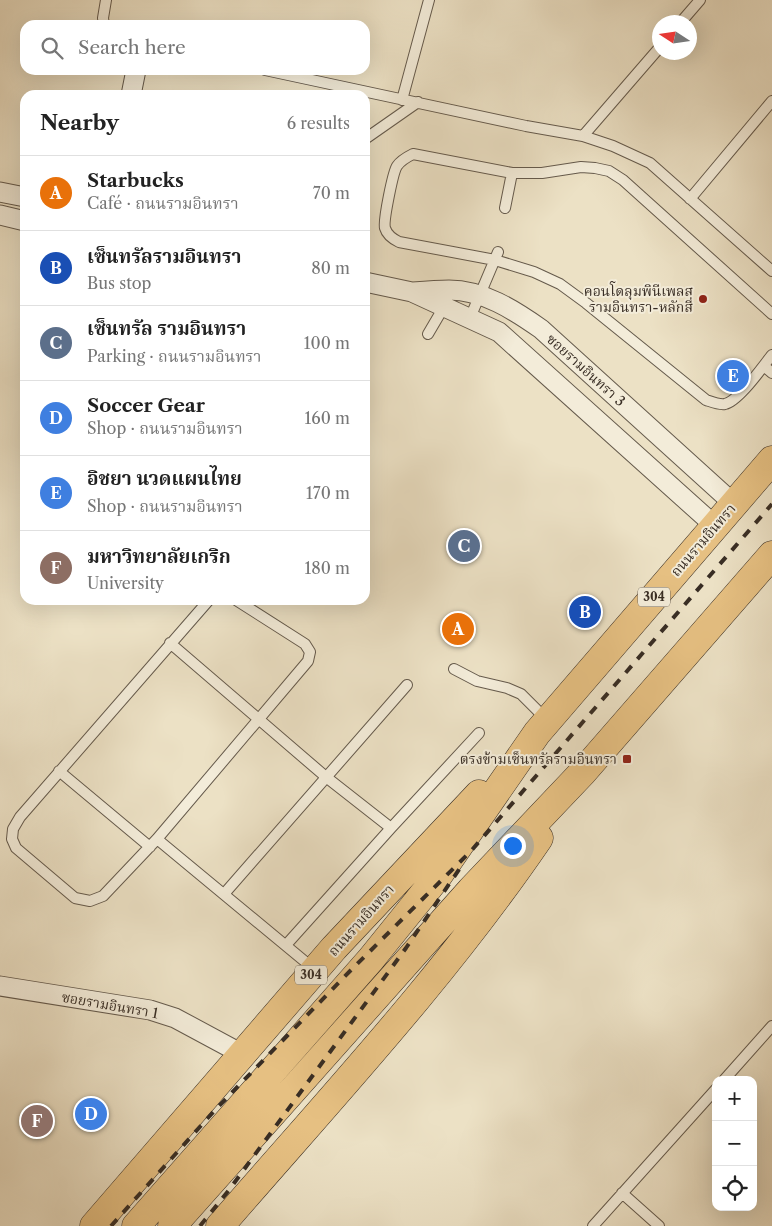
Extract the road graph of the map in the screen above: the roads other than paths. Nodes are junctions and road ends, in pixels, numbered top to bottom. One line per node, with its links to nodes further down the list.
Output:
1 (106, 0): 5 (lane)
2 (429, 0): 12 (lane)
3 (700, 0): 4 (lane)
4 (687, 15)
5 (103, 20)
6 (652, 56): 16 (lane)
7 (135, 75): 9 (street)
8 (288, 75): 10 (lane)
9 (132, 90)
10 (356, 90)
11 (370, 93): 12 (lane)
12 (402, 100): 14 (lane)
13 (772, 101): 20 (lane)
14 (418, 102): 15 (lane); 16 (lane)
15 (370, 136)
16 (583, 136): 20 (lane)
17 (512, 173): 21 (lane); 24 (lane); 31 (lane)
18 (0, 192): 19 (street)
19 (20, 196)
20 (690, 199): 25 (lane)
21 (505, 208)
22 (0, 215): 23 (street)
23 (20, 220)
24 (497, 256): 29 (lane); 35 (lane)
25 (772, 271)
26 (370, 283): 28 (street, ซอยรามอินทรา 3)
27 (450, 290): 28 (street, ซอยรามอินทรา 3); 29 (street, ซอยรามอินทรา 3); 30 (lane)
28 (412, 292): 30 (street, ซอยรามอินทรา 3)
29 (480, 295): 32 (lane); 38 (street, ซอยรามอินทรา 3)
30 (444, 308): 32 (street, ซอยรามอินทรา 3); 33 (lane)
31 (772, 314)
32 (470, 318): 39 (street, ซอยรามอินทรา 3)
33 (428, 334)
34 (772, 355): 35 (lane)
35 (764, 366): 36 (lane)
36 (772, 374)
37 (772, 460): 38 (main road, ถนนรามอินทรา / 304)
38 (734, 504): 39 (main road, ถนนรามอินทรา / 304)
39 (715, 526): 47 (main road, ถนนรามอินทรา / 304)
40 (772, 555): 50 (main road)
41 (204, 605): 43 (lane)
42 (244, 605): 46 (lane)
43 (170, 643): 46 (lane); 49 (lane)
44 (454, 669): 47 (lane)
45 (407, 684): 51 (lane)
46 (259, 720): 51 (lane); 53 (lane)
47 (542, 727): 56 (main road, ถนนรามอินทรา / 304); 64 (main road, ถนนรามอินทรา / 304)
48 (479, 733): 52 (lane)
49 (59, 771): 53 (lane); 53 (lane)
50 (583, 772): 65 (main road); 66 (main road)
51 (326, 777): 52 (lane); 54 (lane)
52 (391, 828): 55 (lane)
53 (154, 843): 54 (lane)
54 (224, 894): 55 (lane)
55 (286, 945): 56 (lane)
56 (315, 970): 59 (main road, ถนนรามอินทรา / 304)
57 (0, 986): 59 (street, ซอยรามอินทรา 1)
58 (772, 1026): 60 (lane)
59 (242, 1054): 63 (main road, ถนนรามอินทรา / 304)
60 (728, 1076)
61 (712, 1093): 62 (lane)
62 (622, 1193): 67 (lane); 68 (lane)
63 (94, 1226)
64 (136, 1226)
65 (172, 1226)
66 (220, 1226)
67 (593, 1226)
68 (659, 1226)

